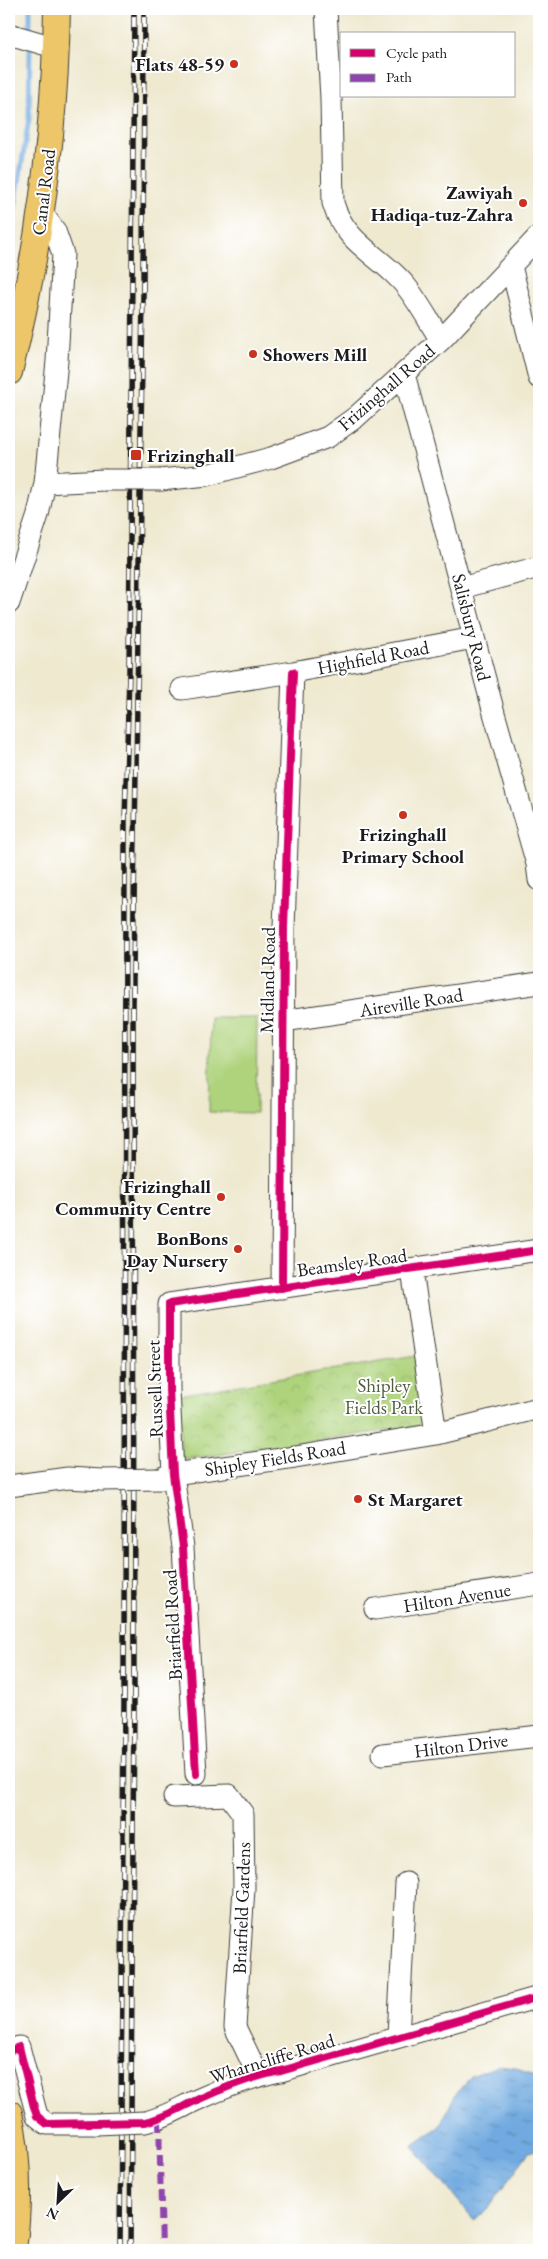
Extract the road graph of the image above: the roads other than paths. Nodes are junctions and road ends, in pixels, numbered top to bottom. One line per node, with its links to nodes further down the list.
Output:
1 (57, 9): 4 (main road, Canal Road)
2 (326, 9): 8 (street)
3 (13, 35): 4 (street)
4 (47, 45): 5 (main road, Canal Road)
5 (42, 213): 9 (main road, Canal Road); 12 (street)
6 (539, 236): 7 (street, Frizinghall Road)
7 (511, 266): 8 (street, Frizinghall Road); 11 (street)
8 (441, 340): 10 (street, Frizinghall Road)
9 (9, 372)
10 (404, 374): 12 (street, Frizinghall Road, bridge); 14 (street, Salisbury Road)
11 (539, 378)
12 (45, 483): 15 (street)
13 (539, 567): 14 (street)
14 (461, 588): 16 (street, Salisbury Road)
15 (9, 603)
16 (474, 638): 17 (street, Highfield Road); 19 (street, Salisbury Road)
17 (293, 672): 18 (street, Highfield Road); 21 (street, Midland Road)
18 (182, 689)
19 (539, 880)
20 (539, 983): 21 (street, Aireville Road)
21 (283, 1021): 24 (street, Midland Road)
22 (539, 1250): 23 (street, Beamsley Road)
23 (412, 1270): 24 (street, Beamsley Road); 27 (street)
24 (282, 1288): 25 (street, Beamsley Road)
25 (168, 1304): 28 (street, Russell Street)
26 (539, 1408): 27 (street, Shipley Fields Road)
27 (436, 1434): 28 (street, Shipley Fields Road)
28 (167, 1476): 29 (street, Shipley Fields Road, bridge); 34 (street, Briarfield Road)
29 (9, 1486)
30 (539, 1584): 31 (street, Hilton Avenue)
31 (376, 1609)
32 (539, 1736): 33 (street, Hilton Drive)
33 (383, 1754)
34 (196, 1774)
35 (174, 1797): 40 (street, Briarfield Gardens)
36 (406, 1883): 38 (street)
37 (539, 1997): 38 (street, Wharncliffe Road)
38 (398, 2036): 40 (street, Wharncliffe Road)
39 (9, 2051): 40 (street, Wharncliffe Road, bridge)
40 (258, 2075)
41 (9, 2113): 42 (main road)
42 (13, 2250)

